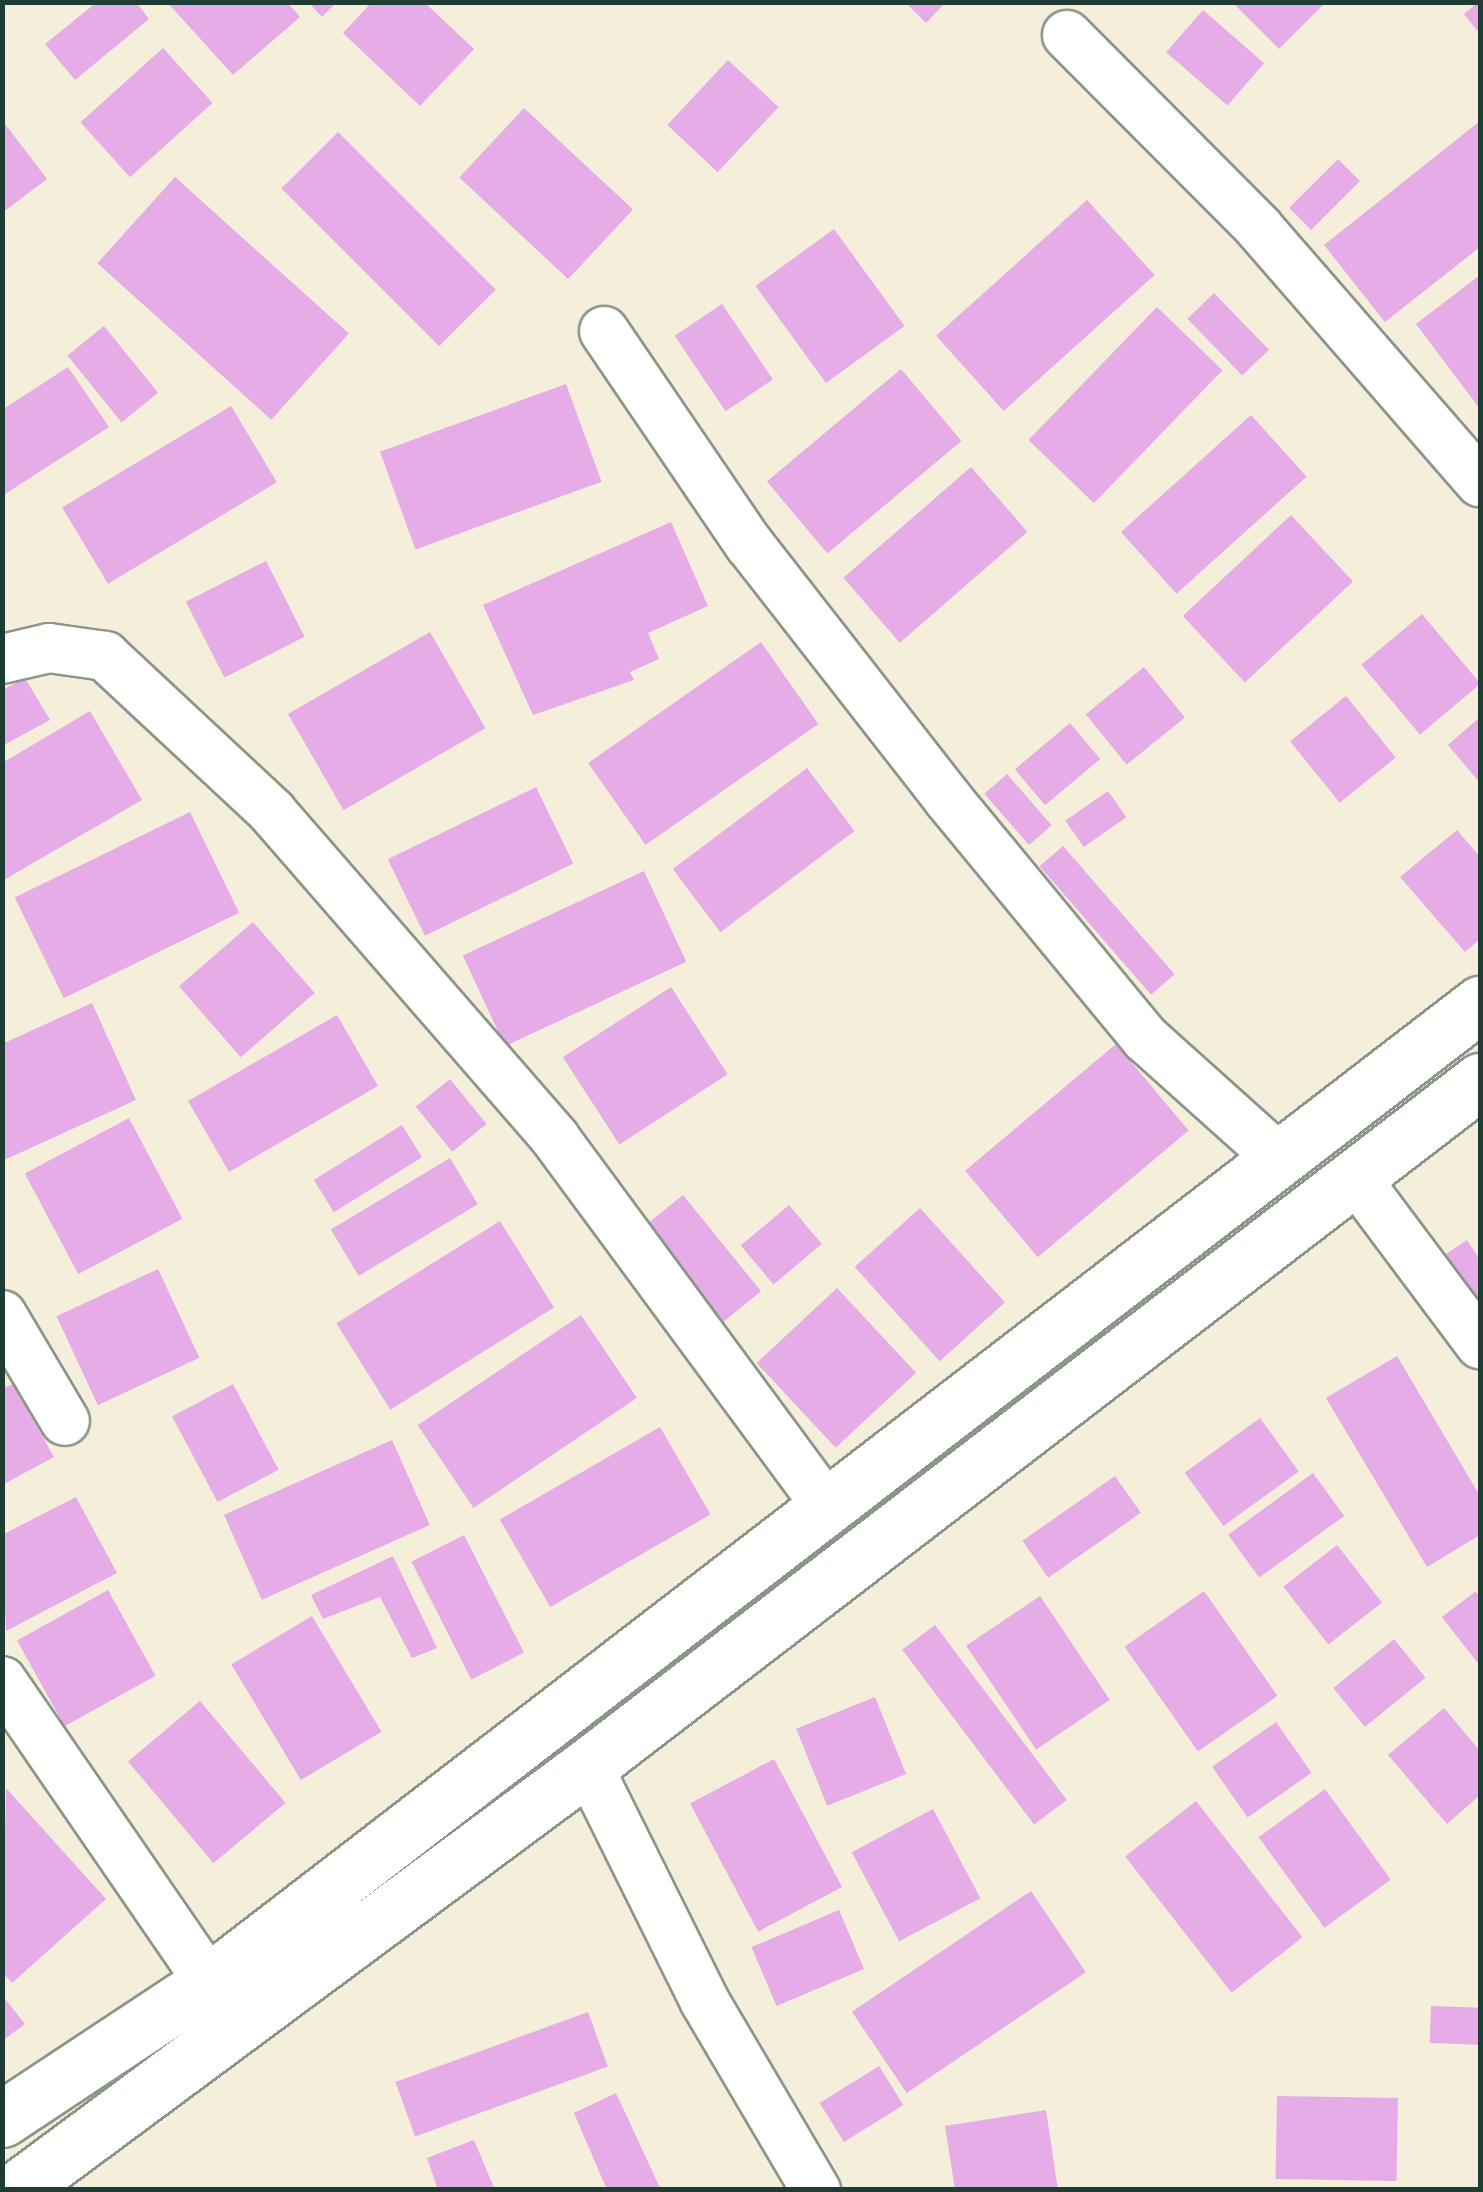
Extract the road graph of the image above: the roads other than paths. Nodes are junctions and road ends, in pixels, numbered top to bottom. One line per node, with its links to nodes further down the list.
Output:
1 (1068, 35): 3 (street)
2 (604, 330): 7 (street)
3 (1480, 482)
4 (2, 660): 12 (street)
5 (1480, 1004): 7 (street)
6 (1480, 1081): 8 (street)
7 (1280, 1160): 12 (street)
8 (1356, 1177): 10 (street); 14 (street)
9 (2, 1316): 11 (street)
10 (1480, 1344)
11 (65, 1421)
12 (826, 1505): 15 (street)
13 (2, 1682): 15 (street)
14 (588, 1766): 17 (street); 18 (street)
15 (209, 1982): 16 (street)
16 (2, 2119)
17 (16, 2190)
18 (816, 2190)

